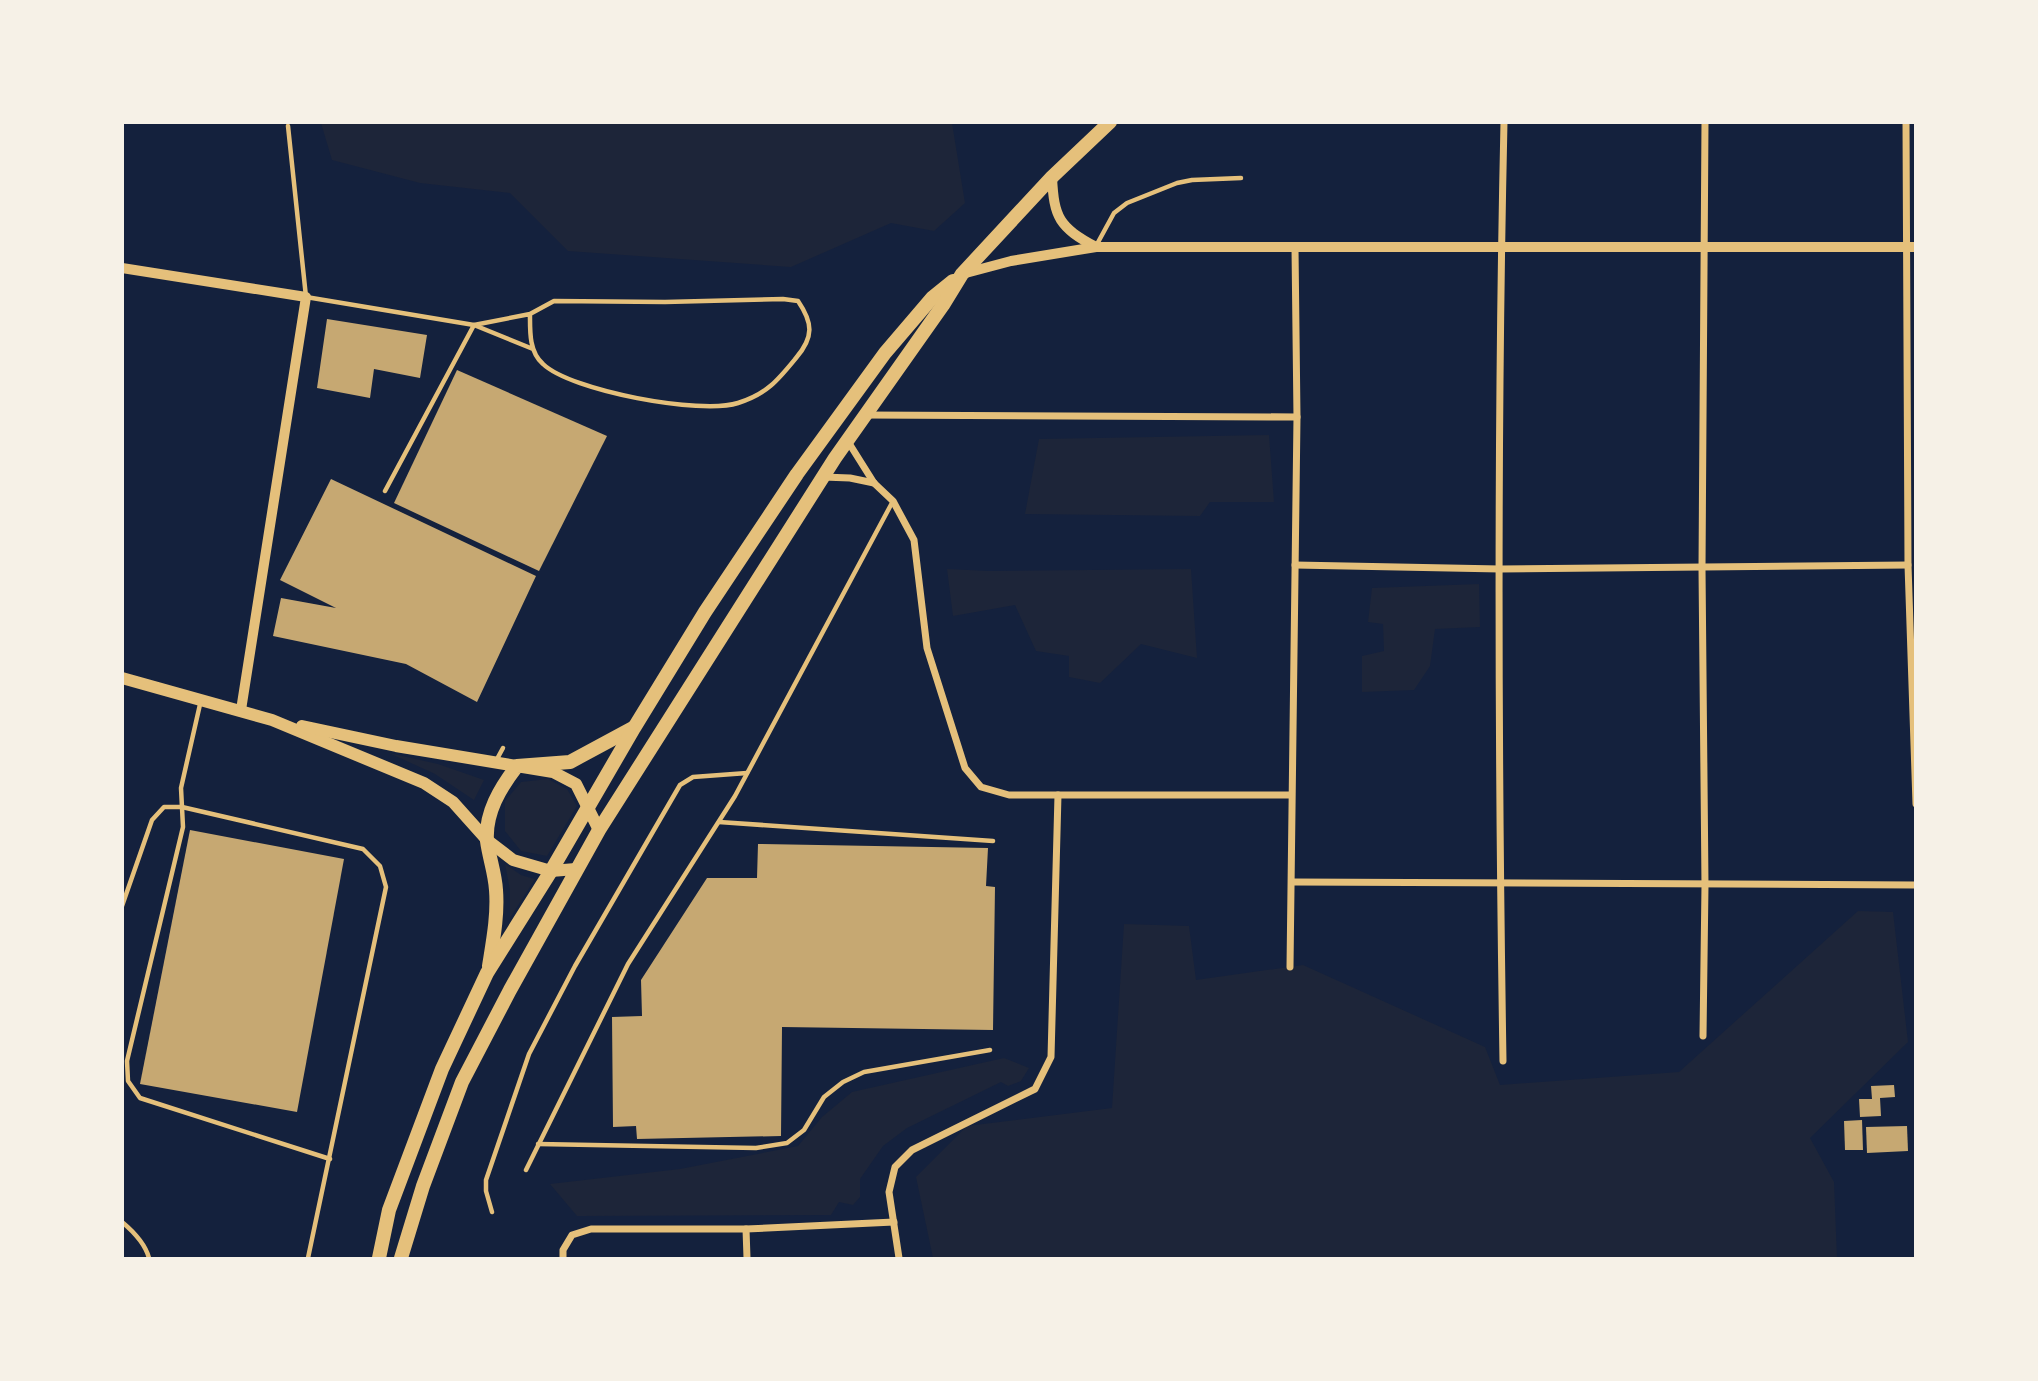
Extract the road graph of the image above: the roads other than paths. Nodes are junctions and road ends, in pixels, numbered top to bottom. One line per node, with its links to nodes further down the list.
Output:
1 (1110, 122): 6 (highway)
2 (1504, 122): 11 (street)
3 (1705, 122): 12 (street)
4 (1906, 122): 9 (street)
5 (288, 126): 15 (lane)
6 (1052, 177): 8 (street); 14 (highway)
7 (1241, 178): 8 (lane)
8 (1096, 247): 10 (street); 14 (street)
9 (1911, 247): 12 (street); 27 (street)
10 (1295, 248): 11 (street); 20 (street)
11 (1502, 248): 12 (street); 29 (street)
12 (1704, 248): 28 (street)
13 (122, 268): 15 (street)
14 (962, 274): 19 (highway); 34 (highway)
15 (306, 297): 17 (lane); 32 (street)
16 (530, 314): 17 (lane); 18 (lane); 18 (lane)
17 (474, 325): 18 (lane); 24 (lane)
18 (533, 349)
19 (865, 415): 20 (street); 21 (highway)
20 (1297, 417): 26 (street)
21 (847, 440): 22 (highway); 23 (street)
22 (823, 477): 23 (street); 45 (highway)
23 (874, 483): 25 (street)
24 (385, 491)
25 (893, 501): 38 (lane); 40 (street)
26 (1295, 565): 29 (street); 39 (street)
27 (1908, 565): 28 (street); 41 (street)
28 (1702, 568): 29 (street); 52 (street)
29 (1500, 569): 51 (street)
30 (122, 678): 31 (main road)
31 (201, 699): 32 (main road); 42 (lane)
32 (241, 710): 33 (main road)
33 (272, 720): 36 (main road); 46 (main road)
34 (634, 727): 37 (highway); 43 (highway)
35 (503, 748): 36 (lane)
36 (495, 763): 37 (main road)
37 (517, 766): 43 (main road); 46 (highway)
38 (747, 773): 44 (lane); 63 (lane)
39 (1291, 795): 40 (street); 50 (street)
40 (1058, 796): 65 (street)
41 (1916, 804)
42 (182, 807): 54 (lane); 61 (lane); 61 (lane)
43 (588, 810): 45 (main road); 49 (highway)
44 (719, 822): 47 (lane); 60 (lane)
45 (599, 830): 48 (highway)
46 (487, 839): 49 (main road); 56 (highway)
47 (993, 841)
48 (576, 869): 49 (main road); 70 (highway)
49 (551, 871): 56 (highway)
50 (1293, 882): 51 (street); 55 (street)
51 (1500, 884): 52 (street); 59 (street)
52 (1705, 885): 53 (street); 57 (street)
53 (1916, 885)
54 (122, 906)
55 (1290, 967)
56 (487, 973): 69 (highway)
57 (1703, 1036)
58 (990, 1050): 60 (lane)
59 (1503, 1061)
60 (538, 1144): 62 (lane)
61 (330, 1159): 68 (lane)
62 (526, 1170)
63 (492, 1212)
64 (122, 1222): 67 (lane)
65 (894, 1222): 66 (street); 73 (street)
66 (746, 1229): 71 (street); 72 (street)
67 (149, 1258)
68 (308, 1258)
69 (379, 1258)
70 (401, 1258)
71 (563, 1258)
72 (747, 1258)
73 (899, 1258)

